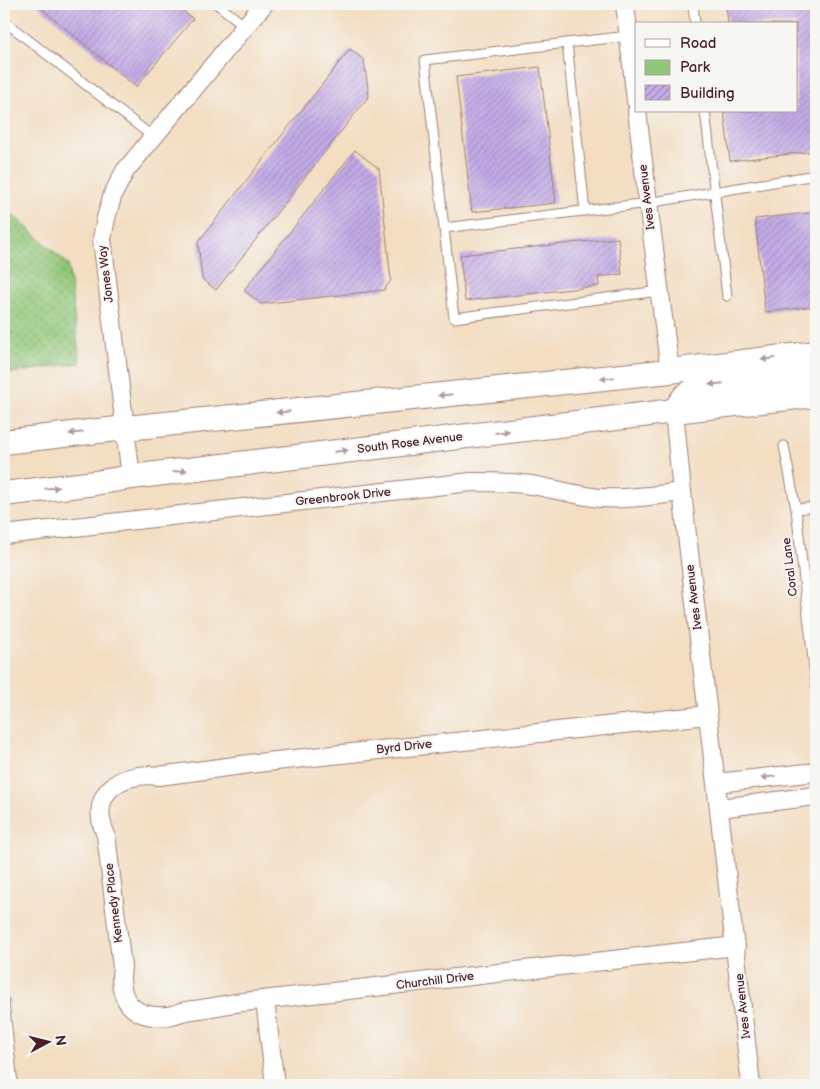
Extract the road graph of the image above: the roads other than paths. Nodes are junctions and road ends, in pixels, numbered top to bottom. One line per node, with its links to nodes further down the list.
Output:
1 (217, 4): 7 (lane)
2 (264, 4): 7 (street, Jones Way)
3 (625, 4): 8 (street)
4 (693, 4): 6 (lane)
5 (4, 21): 13 (lane)
6 (695, 22)
7 (245, 26): 13 (street, Jones Way)
8 (629, 36): 9 (lane); 10 (street)
9 (567, 43): 17 (lane); 18 (lane)
10 (635, 92)
11 (637, 112): 16 (street, Ives Avenue)
12 (705, 112): 15 (lane)
13 (153, 138): 26 (street, Jones Way)
14 (816, 175): 15 (lane)
15 (715, 192): 16 (lane); 20 (lane)
16 (648, 203): 17 (lane); 19 (street, Ives Avenue)
17 (585, 211): 18 (lane)
18 (444, 228): 19 (lane)
19 (659, 291): 22 (street, Ives Avenue)
20 (727, 296)
21 (816, 353): 22 (main road, one-way to 22)
22 (670, 371): 26 (main road, one-way to 26)
23 (816, 373): 25 (main road, one-way to 25)
24 (816, 395): 25 (main road, South Rose Avenue)
25 (674, 411): 29 (main road, South Rose Avenue, one-way to 25); 30 (street, Ives Avenue)
26 (125, 429): 27 (main road, one-way to 27); 29 (street, Jones Way)
27 (4, 442)
28 (784, 446): 33 (lane, Coral Lane)
29 (131, 477): 31 (main road, South Rose Avenue, one-way to 29)
30 (682, 492): 34 (street, Greenbrook Drive); 37 (street, Ives Avenue)
31 (4, 494)
32 (816, 507): 33 (lane)
33 (796, 509): 35 (lane, Coral Lane)
34 (4, 535)
35 (815, 664): 36 (lane, Coral Lane)
36 (816, 686)
37 (708, 714): 39 (street, Ives Avenue); 40 (street, Byrd Drive)
38 (816, 772): 39 (street, one-way to 39)
39 (717, 783): 42 (street, Ives Avenue)
40 (107, 793): 46 (street, Kennedy Place)
41 (816, 796): 42 (street)
42 (720, 808): 43 (street, Ives Avenue)
43 (736, 946): 44 (street, Churchill Drive); 49 (street, Ives Avenue)
44 (265, 1000): 46 (street, Churchill Drive); 48 (street)
45 (4, 1001): 47 (lane)
46 (136, 1010)
47 (14, 1085)
48 (275, 1085)
49 (751, 1085)

